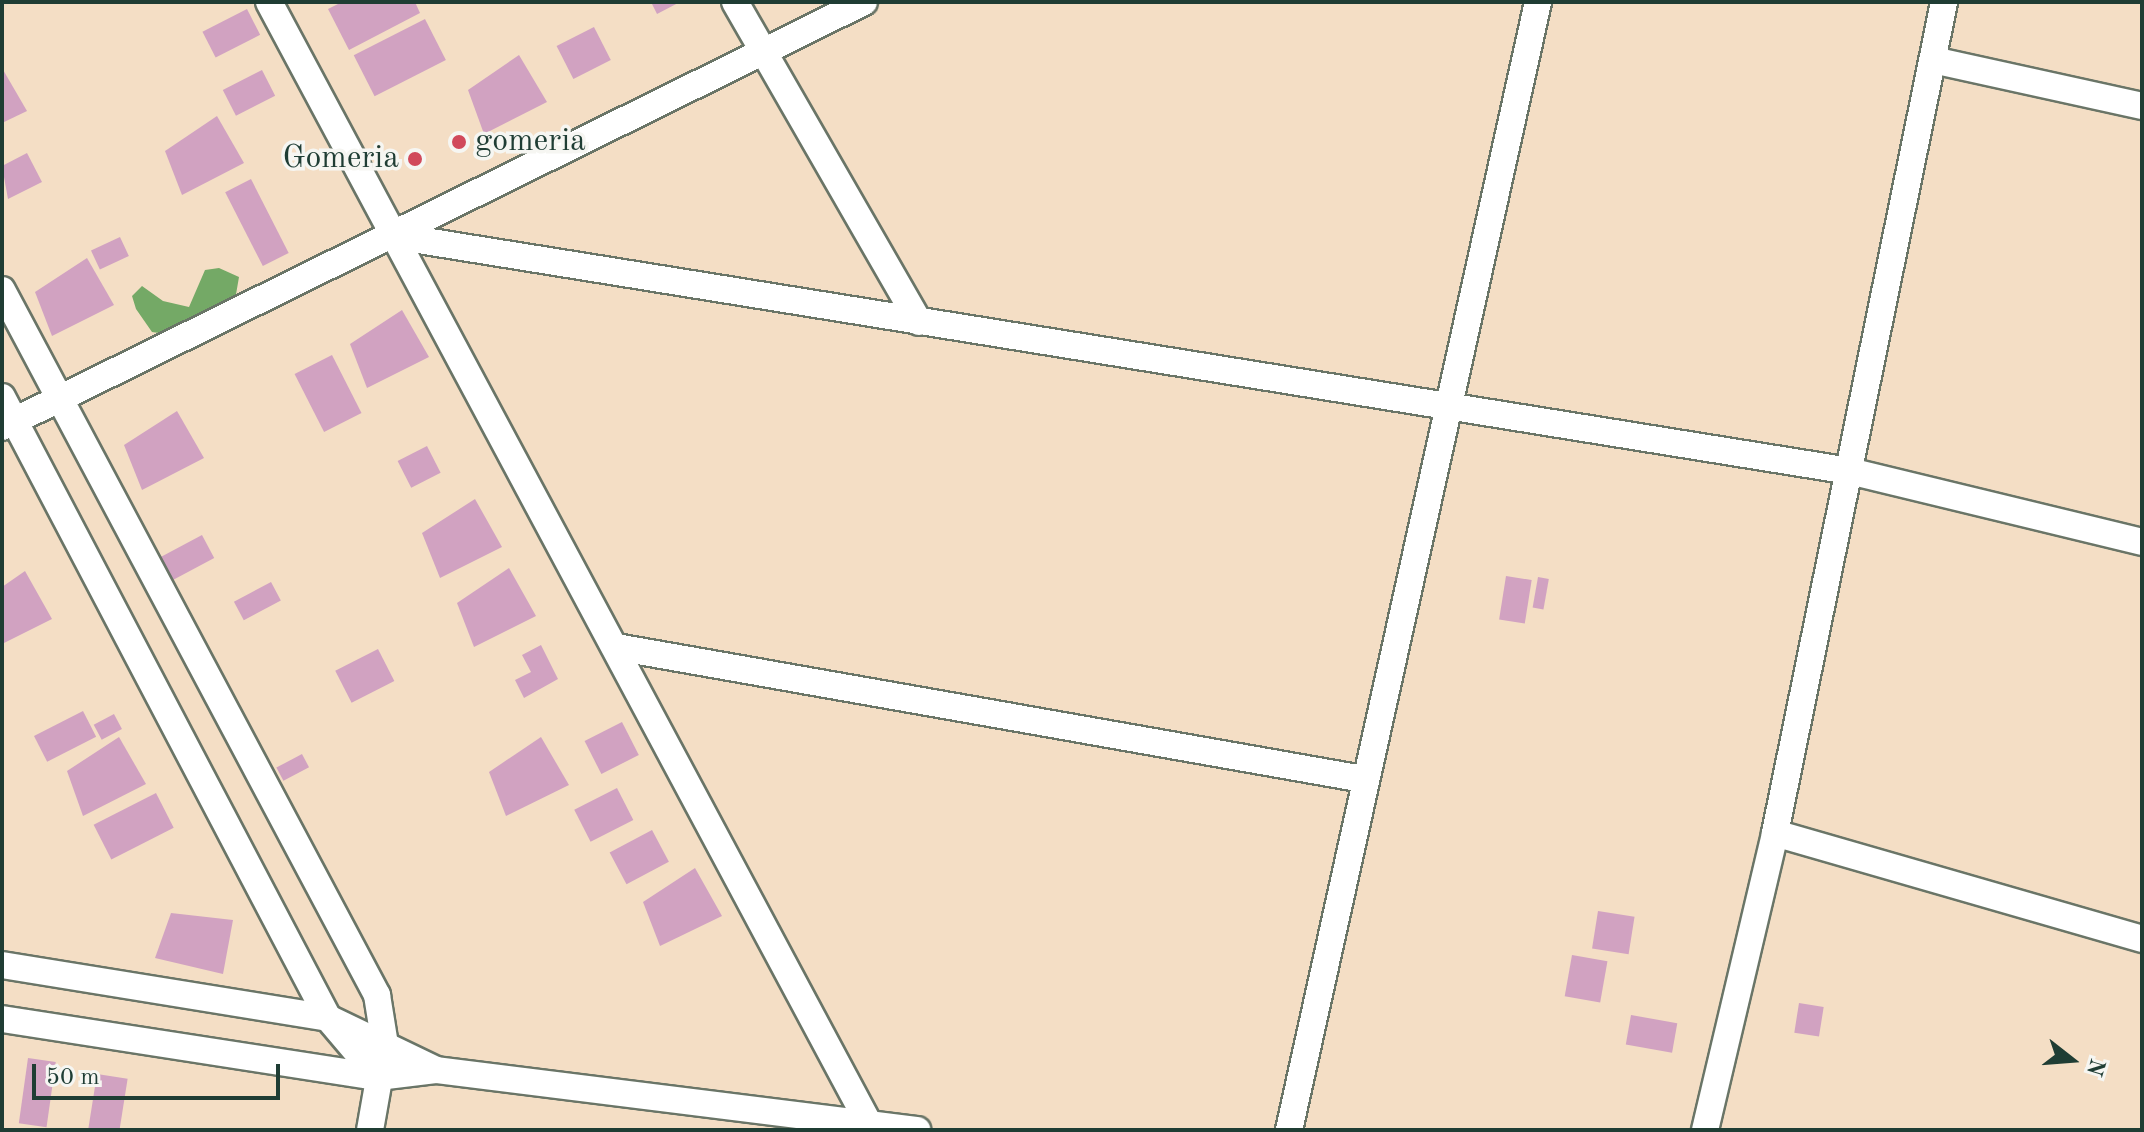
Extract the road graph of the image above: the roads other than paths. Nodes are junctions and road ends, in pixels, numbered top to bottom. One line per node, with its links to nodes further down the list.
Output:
1 (269, 2): 9 (street)
2 (735, 2): 6 (street)
3 (864, 2): 6 (street)
4 (1538, 2): 13 (street)
5 (1944, 2): 7 (street)
6 (763, 55): 9 (street); 11 (street)
7 (1933, 60): 8 (street); 15 (street)
8 (2142, 106)
9 (394, 236): 11 (street); 12 (street); 17 (street)
10 (2, 290): 12 (street)
11 (919, 322): 13 (street)
12 (60, 399): 14 (street); 24 (street)
13 (1447, 408): 15 (street); 18 (street)
14 (6, 415): 22 (street)
15 (1849, 471): 16 (street); 19 (street)
16 (2142, 542)
17 (616, 647): 18 (street); 27 (street)
18 (1363, 779): 30 (street)
19 (1775, 833): 20 (street); 31 (street)
20 (2142, 939)
21 (2, 965): 22 (street)
22 (328, 1018): 24 (street); 26 (street)
23 (2, 1019): 26 (street)
24 (385, 1045): 25 (street); 26 (street)
25 (436, 1070): 26 (street); 27 (street)
26 (378, 1077): 28 (street)
27 (869, 1124): 29 (street)
28 (370, 1130)
29 (917, 1130)
30 (1289, 1130)
31 (1705, 1130)

